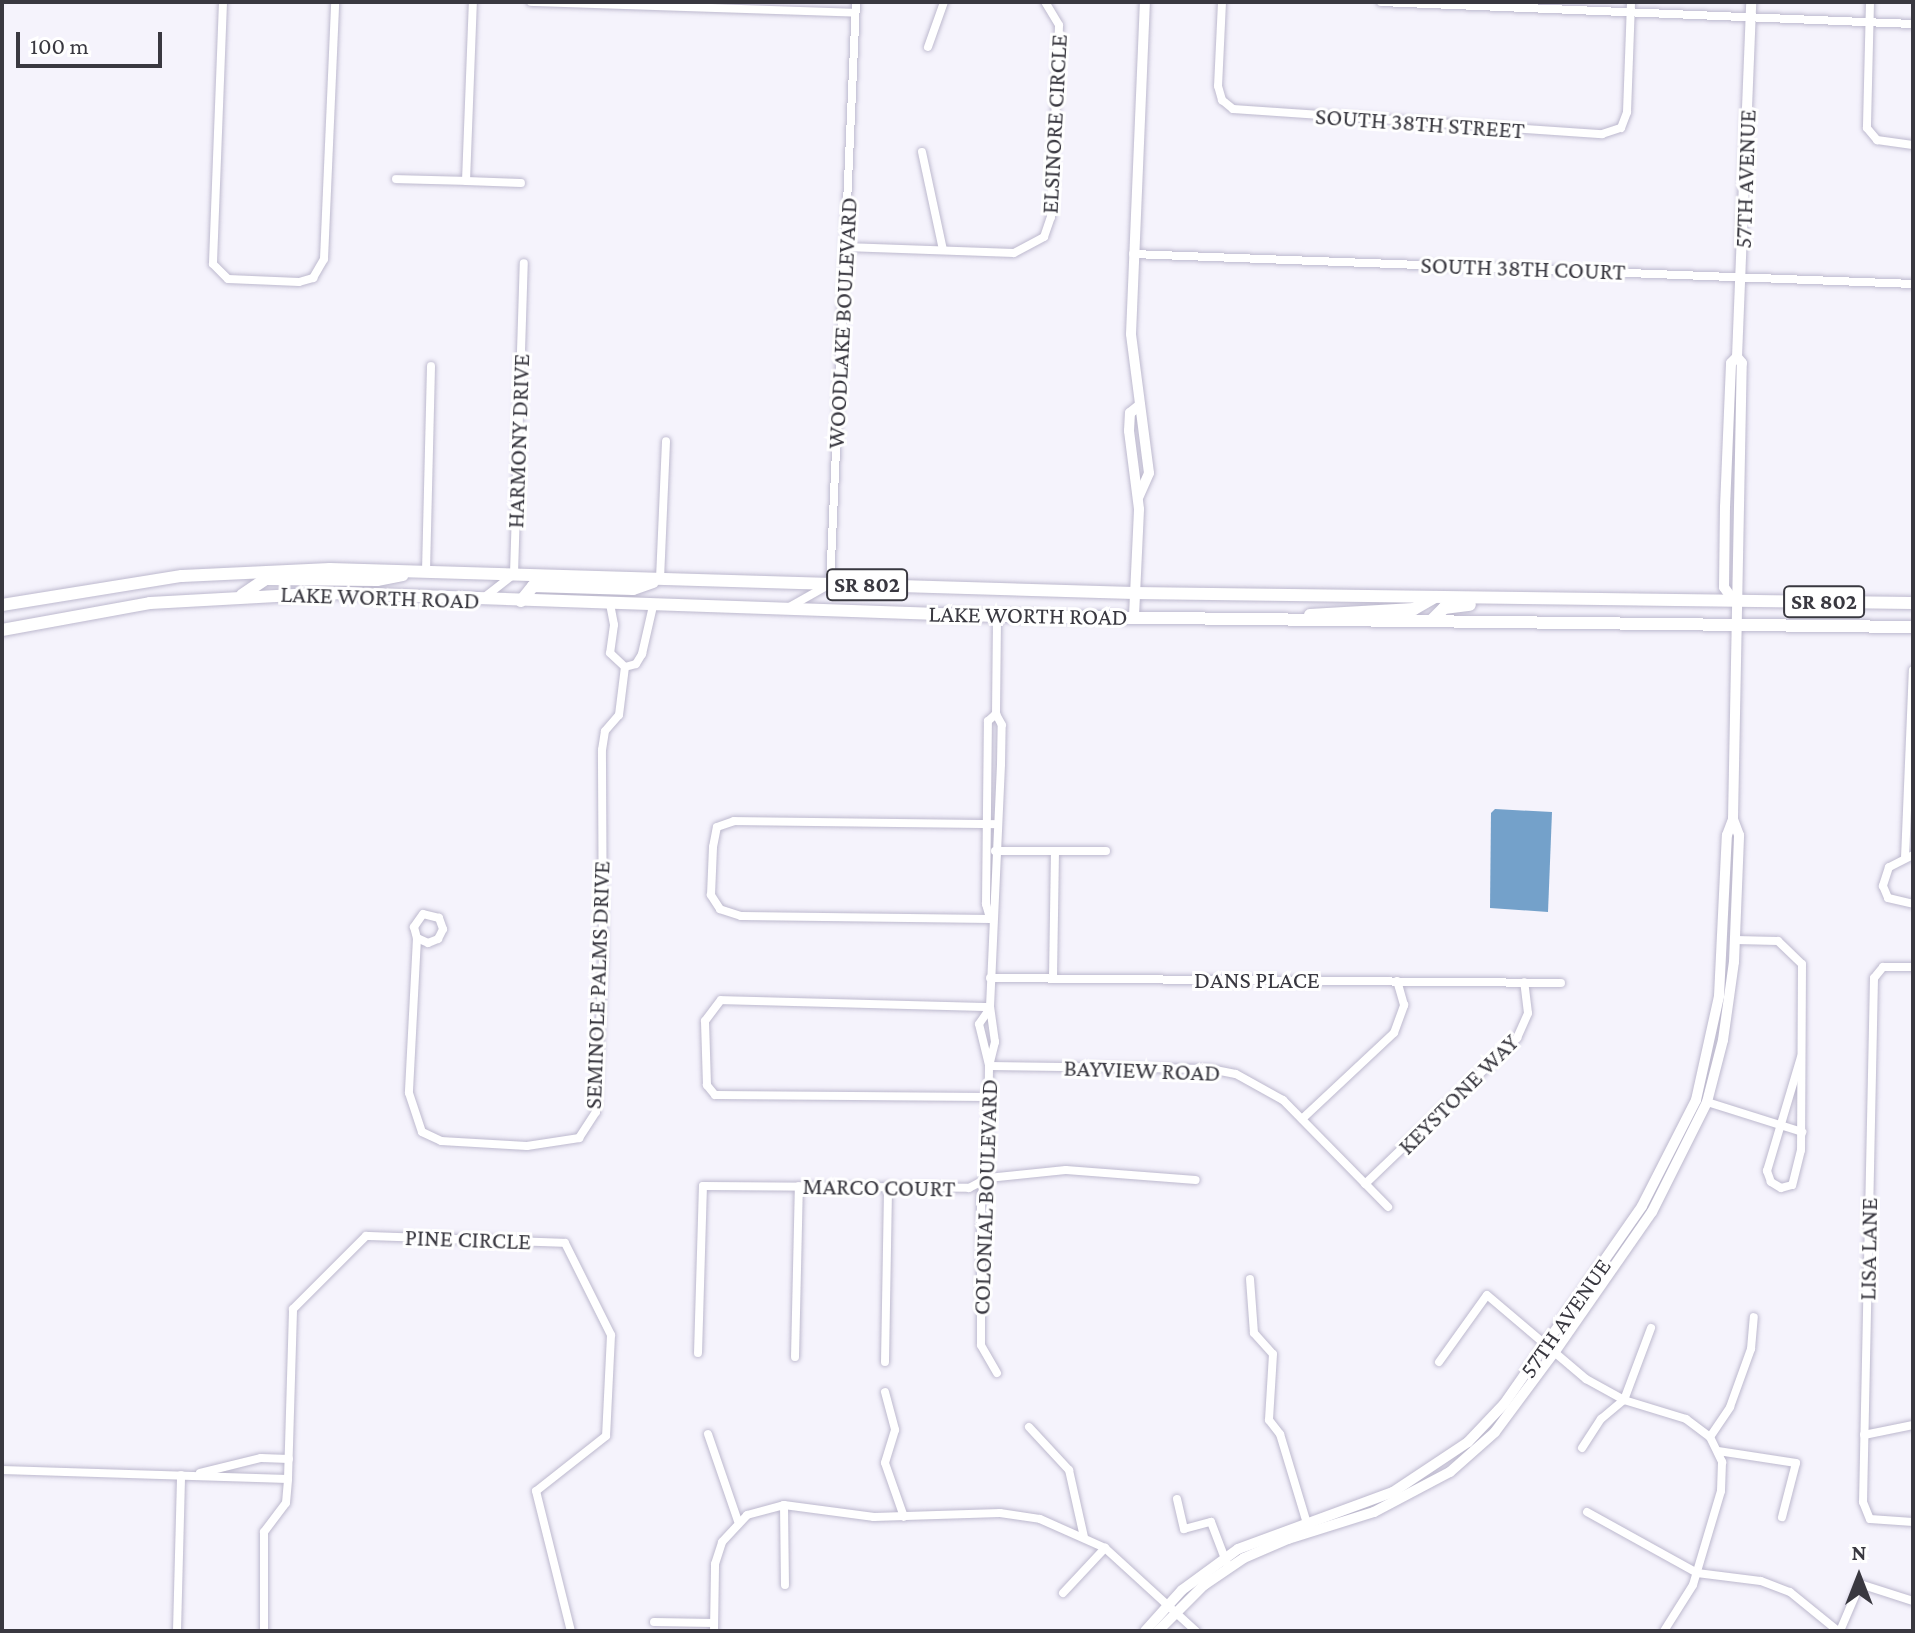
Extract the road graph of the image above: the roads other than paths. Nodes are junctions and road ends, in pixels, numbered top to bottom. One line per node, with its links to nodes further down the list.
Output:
1 (223, 2): 2 (street)
2 (335, 2)
3 (473, 2): 23 (street)
4 (531, 2): 14 (street)
5 (856, 2): 14 (street, WOODLAKE BOULEVARD)
6 (944, 2): 19 (street)
7 (1045, 2): 26 (street, ELSINORE CIRCLE)
8 (1145, 2): 27 (street)
9 (1222, 2): 15 (street, SOUTH 38TH STREET)
10 (1381, 2): 15 (street)
11 (1631, 2): 15 (street)
12 (1751, 2): 16 (street, 57TH AVENUE)
13 (1870, 2): 17 (street)
14 (855, 13): 25 (street, WOODLAKE BOULEVARD)
15 (1630, 13): 16 (street)
16 (1750, 18): 17 (street); 29 (street, 57TH AVENUE)
17 (1869, 24): 18 (street); 20 (street)
18 (1913, 24)
19 (928, 47)
20 (1913, 145)
21 (922, 152): 26 (street)
22 (396, 179): 23 (street)
23 (466, 181): 24 (street)
24 (521, 183)
25 (845, 247): 26 (street, ELSINORE CIRCLE); 38 (street, WOODLAKE BOULEVARD)
26 (943, 250)
27 (1133, 254): 29 (street, SOUTH 38TH COURT); 32 (street)
28 (524, 263): 36 (street, HARMONY DRIVE)
29 (1741, 276): 30 (street, SOUTH 38TH COURT); 45 (street, 57TH AVENUE)
30 (1913, 284)
31 (431, 366): 35 (street)
32 (1140, 405): 34 (street); 34 (street)
33 (666, 441): 37 (street)
34 (1138, 498): 39 (street)
35 (426, 571): 36 (main road, LAKE WORTH ROAD / SR 802); 40 (main road); 48 (main road, LAKE WORTH ROAD / SR 802)
36 (514, 574): 37 (main road, LAKE WORTH ROAD / SR 802); 43 (street)
37 (660, 579): 38 (main road, LAKE WORTH ROAD / SR 802); 44 (main road)
38 (830, 584): 39 (main road, LAKE WORTH ROAD / SR 802); 50 (street)
39 (1134, 593): 41 (main road, LAKE WORTH ROAD / SR 802); 52 (street)
40 (242, 595): 43 (main road, LAKE WORTH ROAD / SR 802); 57 (main road, LAKE WORTH ROAD / SR 802)
41 (1435, 597): 42 (main road, LAKE WORTH ROAD / SR 802); 53 (main road)
42 (1548, 598): 45 (main road, LAKE WORTH ROAD / SR 802); 54 (main road)
43 (478, 600): 44 (main road, LAKE WORTH ROAD / SR 802)
44 (521, 601): 47 (main road, LAKE WORTH ROAD / SR 802)
45 (1734, 601): 46 (main road, LAKE WORTH ROAD / SR 802); 55 (street, 57TH AVENUE)
46 (1913, 603)
47 (610, 604): 49 (main road, LAKE WORTH ROAD / SR 802); 58 (street, SEMINOLE PALMS DRIVE)
48 (2, 605)
49 (653, 606): 50 (main road, LAKE WORTH ROAD / SR 802); 58 (street, SEMINOLE PALMS DRIVE)
50 (777, 610): 51 (main road, LAKE WORTH ROAD / SR 802)
51 (997, 616): 52 (main road, LAKE WORTH ROAD / SR 802); 60 (street)
52 (1134, 616): 53 (main road, LAKE WORTH ROAD / SR 802)
53 (1299, 618): 54 (main road, LAKE WORTH ROAD / SR 802)
54 (1432, 620): 55 (main road, LAKE WORTH ROAD / SR 802)
55 (1736, 625): 56 (main road, LAKE WORTH ROAD / SR 802); 61 (street, 57TH AVENUE)
56 (1913, 627)
57 (2, 630)
58 (625, 667): 70 (street, SEMINOLE PALMS DRIVE)
59 (1913, 670): 67 (street)
60 (996, 714): 62 (street); 63 (street)
61 (1733, 819): 71 (street, 57TH AVENUE); 95 (street, 57TH AVENUE)
62 (998, 824): 63 (street); 64 (street)
63 (987, 826): 64 (street); 69 (street)
64 (992, 851): 65 (street); 69 (street, COLONIAL BOULEVARD)
65 (1055, 851): 66 (street); 74 (street)
66 (1106, 851)
67 (1909, 856): 68 (street)
68 (1913, 904)
69 (991, 919): 73 (street, COLONIAL BOULEVARD)
70 (417, 938)
71 (1735, 940): 79 (street); 82 (street, 57TH AVENUE)
72 (1913, 967): 106 (street, LISA LANE)
73 (990, 978): 74 (street, DANS PLACE); 78 (street, COLONIAL BOULEVARD)
74 (1053, 978): 75 (street, DANS PLACE)
75 (1397, 981): 76 (street, DANS PLACE); 83 (street)
76 (1524, 982): 77 (street); 88 (street, KEYSTONE WAY)
77 (1561, 983)
78 (990, 1007): 80 (street, COLONIAL BOULEVARD); 81 (street)
79 (1801, 1057): 84 (street); 85 (street)
80 (989, 1066): 81 (street, COLONIAL BOULEVARD); 83 (street, BAYVIEW ROAD)
81 (989, 1097): 86 (street, COLONIAL BOULEVARD)
82 (1707, 1102): 84 (street); 95 (street, 57TH AVENUE)
83 (1302, 1119): 88 (street, BAYVIEW ROAD)
84 (1779, 1126): 85 (street); 85 (street)
85 (1802, 1132)
86 (988, 1178): 87 (street, MARCO COURT); 90 (street, MARCO COURT); 100 (street, COLONIAL BOULEVARD)
87 (1196, 1180)
88 (1365, 1184): 91 (street, BAYVIEW ROAD)
89 (799, 1186): 90 (street, MARCO COURT); 96 (street, MARCO COURT); 97 (street)
90 (888, 1186): 98 (street)
91 (1388, 1207)
92 (1250, 1279): 122 (street)
93 (1754, 1317): 107 (street)
94 (1651, 1328): 102 (street)
95 (1552, 1346): 99 (street); 102 (street); 122 (street, 57TH AVENUE)
96 (698, 1353)
97 (795, 1357)
98 (885, 1362)
99 (1439, 1362)
100 (997, 1373)
101 (885, 1392): 118 (street)
102 (1624, 1400): 107 (street); 108 (street)
103 (1913, 1425): 106 (street)
104 (1029, 1427): 123 (street)
105 (708, 1434): 120 (street)
106 (1864, 1435): 121 (street, LISA LANE)
107 (1710, 1437): 109 (street)
108 (1582, 1448)
109 (1718, 1451): 119 (street); 126 (street)
110 (289, 1459): 113 (street); 114 (street, PINE CIRCLE); 135 (street, PINE CIRCLE)
111 (3, 1470): 112 (street)
112 (181, 1475): 113 (street); 133 (street)
113 (192, 1475): 114 (street)
114 (288, 1479): 134 (street, PINE CIRCLE)
115 (1177, 1499): 125 (street)
116 (784, 1505): 118 (street); 120 (street); 127 (street)
117 (1587, 1512): 126 (street)
118 (904, 1517): 123 (street)
119 (1782, 1517)
120 (738, 1521): 132 (street)
121 (1913, 1522)
122 (1308, 1527): 125 (street, 57TH AVENUE)
123 (1084, 1537): 124 (street)
124 (1105, 1548): 128 (street); 130 (street)
125 (1227, 1563): 130 (street, 57TH AVENUE)
126 (1697, 1573): 139 (street); 140 (street)
127 (785, 1585)
128 (1063, 1593)
129 (1913, 1601): 140 (street)
130 (1172, 1606): 136 (street, 57TH AVENUE); 137 (street, 57TH AVENUE); 138 (street)
131 (654, 1622): 132 (street)
132 (714, 1627)
133 (177, 1631)
134 (264, 1631)
135 (571, 1631)
136 (1145, 1631)
137 (1158, 1631)
138 (1196, 1631)
139 (1664, 1631)
140 (1839, 1631)

